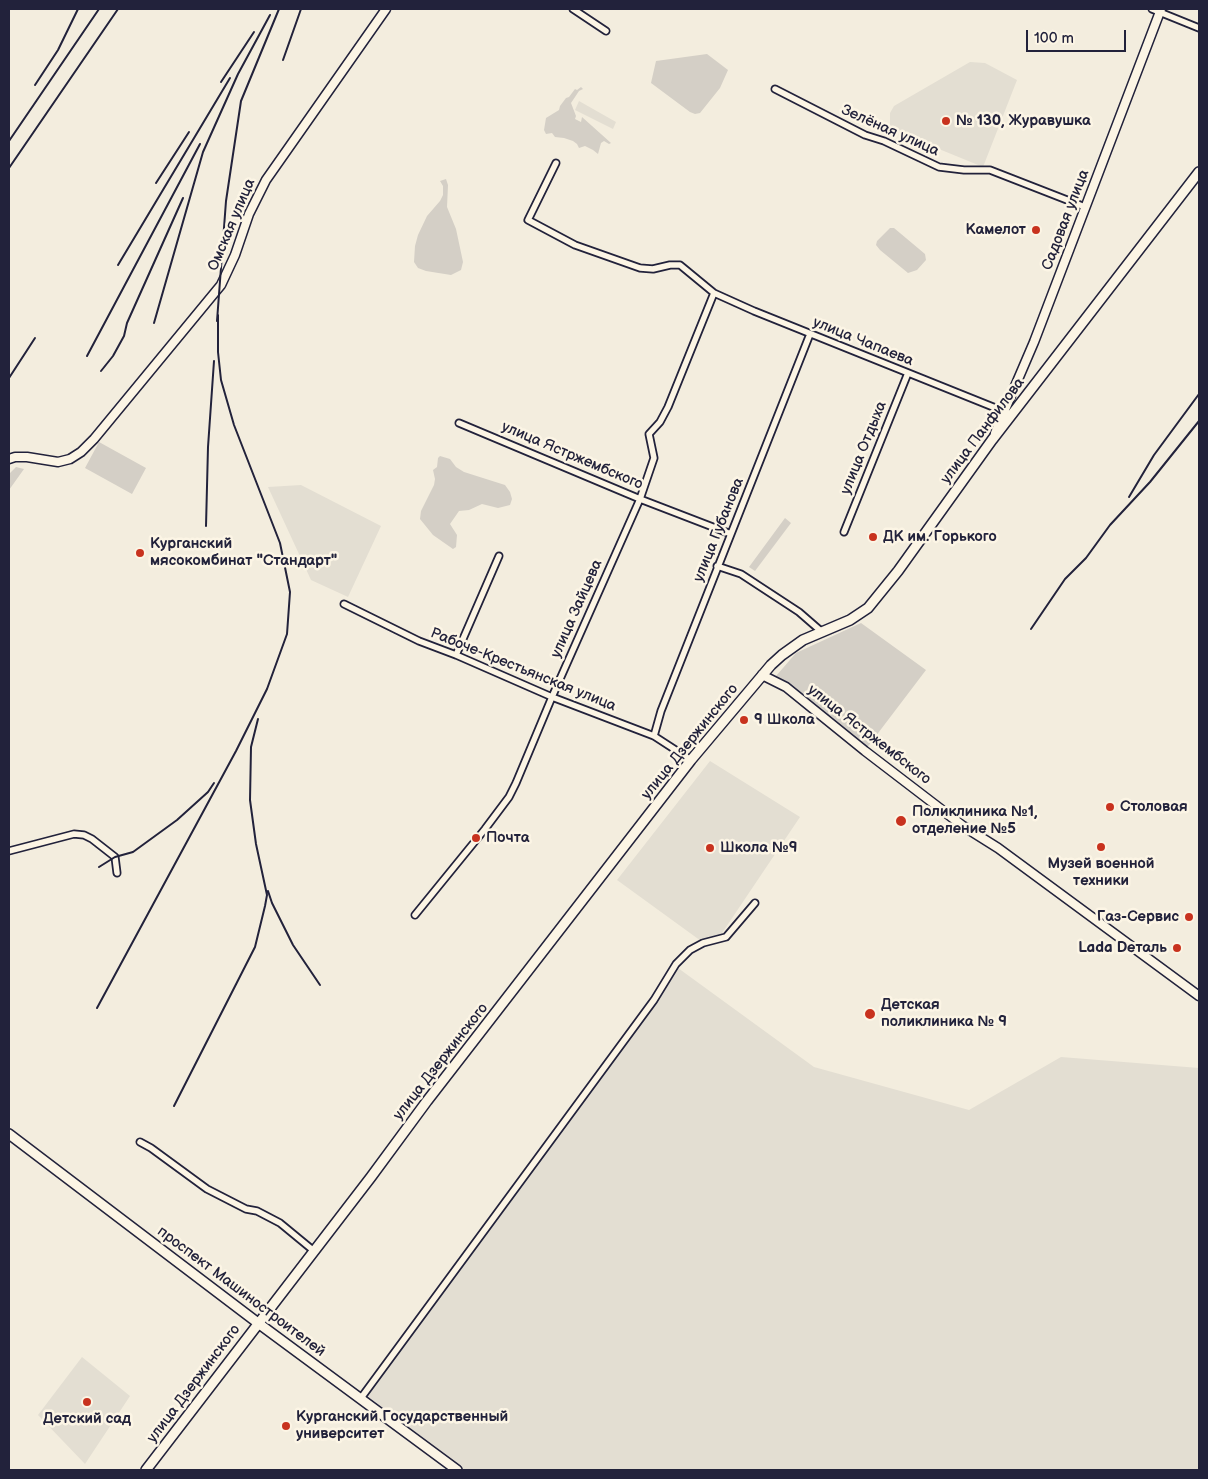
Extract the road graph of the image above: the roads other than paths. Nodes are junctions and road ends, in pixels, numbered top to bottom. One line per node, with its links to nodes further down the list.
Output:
1 (386, 9): 16 (main road, Омская улица)
2 (573, 9): 6 (street)
3 (1152, 9): 4 (street)
4 (1161, 10): 5 (street); 10 (main road, Садовая улица)
5 (1199, 28)
6 (606, 31)
7 (775, 89): 10 (street, Зелёная улица)
8 (556, 163): 11 (street, улица Чапаева)
9 (1199, 172): 14 (main road, улица Панфилова)
10 (1085, 207): 14 (main road, Садовая улица)
11 (714, 293): 12 (street, улица Чапаева); 17 (street, улица Зайцева)
12 (810, 334): 13 (street, улица Чапаева); 19 (street, улица Губанова)
13 (908, 373): 14 (street, улица Чапаева); 18 (street, улица Отдыха)
14 (1008, 413): 23 (main road, улица Панфилова)
15 (459, 424): 17 (street, улица Ястржембского)
16 (9, 459)
17 (640, 499): 19 (street, улица Ястржембского); 26 (street, улица Зайцева)
18 (844, 532)
19 (732, 534): 21 (street, улица Губанова)
20 (499, 556): 24 (street)
21 (717, 566): 23 (street); 27 (street, улица Губанова)
22 (344, 604): 24 (street, Рабоче-Крестьянская улица)
23 (822, 632): 25 (main road, улица Панфилова)
24 (456, 655): 26 (street, Рабоче-Крестьянская улица)
25 (762, 675): 28 (main road, улица Дзержинского); 33 (main road, улица Ястржембского)
26 (552, 697): 27 (street, Рабоче-Крестьянская улица); 32 (street, улица Зайцева)
27 (654, 736): 28 (street, Рабоче-Крестьянская улица)
28 (691, 760): 36 (main road, улица Дзержинского)
29 (9, 851): 30 (street)
30 (117, 873)
31 (754, 903): 38 (street)
32 (416, 915)
33 (1199, 996)
34 (9, 1134): 37 (main road, проспект Машиностроителей)
35 (140, 1142): 36 (street)
36 (314, 1251): 37 (main road, улица Дзержинского)
37 (258, 1323): 38 (main road, проспект Машиностроителей); 39 (main road, улица Дзержинского)
38 (360, 1398): 40 (main road, проспект Машиностроителей)
39 (146, 1470)
40 (457, 1470)

